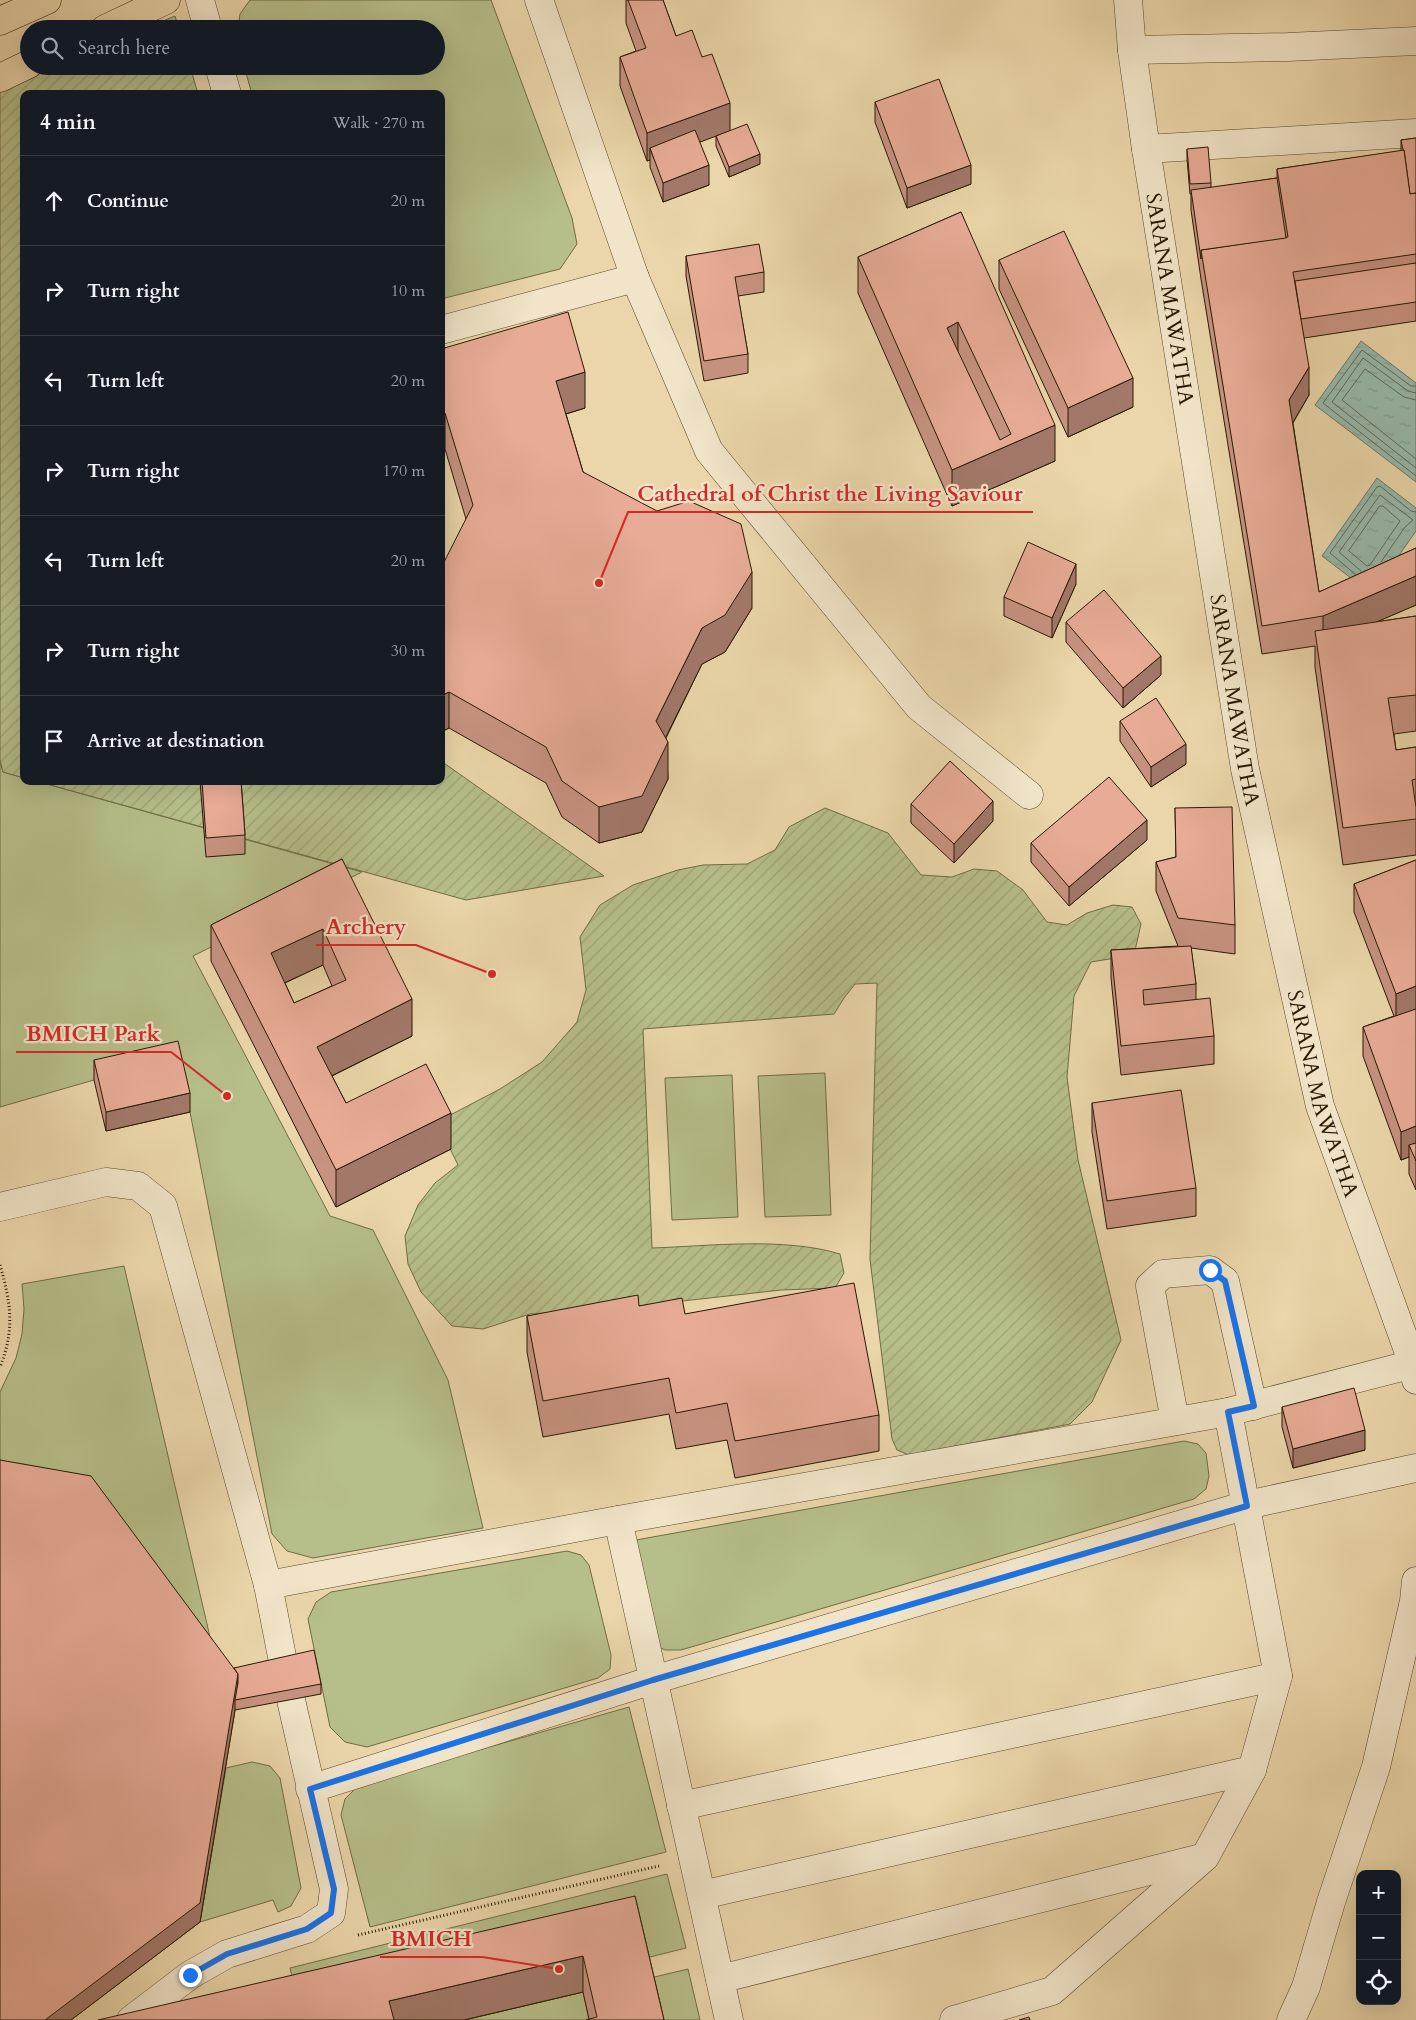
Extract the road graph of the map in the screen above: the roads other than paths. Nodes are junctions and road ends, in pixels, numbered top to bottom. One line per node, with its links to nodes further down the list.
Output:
1 (47, 0): 8 (main road)
2 (166, 0): 6 (main road)
3 (200, 0): 7 (street)
4 (539, 0): 17 (street)
5 (1128, 0): 10 (street, SARANA MAWATHA)
6 (124, 20)
7 (206, 20)
8 (0, 21)
9 (1416, 41): 10 (street)
10 (1132, 50): 16 (street, SARANA MAWATHA)
11 (20, 68): 13 (main road)
12 (222, 75): 14 (street)
13 (0, 78)
14 (226, 90)
15 (1416, 133): 16 (street)
16 (1146, 149): 21 (street, SARANA MAWATHA)
17 (635, 278): 18 (street); 19 (street)
18 (445, 329)
19 (1029, 795)
20 (0, 1207): 28 (street)
21 (1414, 1372): 22 (street)
22 (1241, 1409): 23 (street); 23 (street); 25 (street)
23 (1175, 1421): 26 (street)
24 (1416, 1468): 25 (street)
25 (1247, 1506): 30 (street); 31 (street)
26 (618, 1520): 28 (street); 31 (street)
27 (1416, 1581): 42 (street)
28 (268, 1585): 29 (street)
29 (284, 1666)
30 (1278, 1676): 33 (street); 35 (street)
31 (653, 1680): 34 (street); 35 (street)
32 (291, 1700): 34 (street)
33 (1252, 1770): 36 (street); 37 (street)
34 (310, 1789): 39 (street)
35 (681, 1806): 37 (street)
36 (1205, 1857): 38 (street); 41 (street)
37 (702, 1895): 38 (street)
38 (720, 1979): 40 (street)
39 (131, 2020)
40 (729, 2020)
41 (954, 2020)
42 (1291, 2020)

